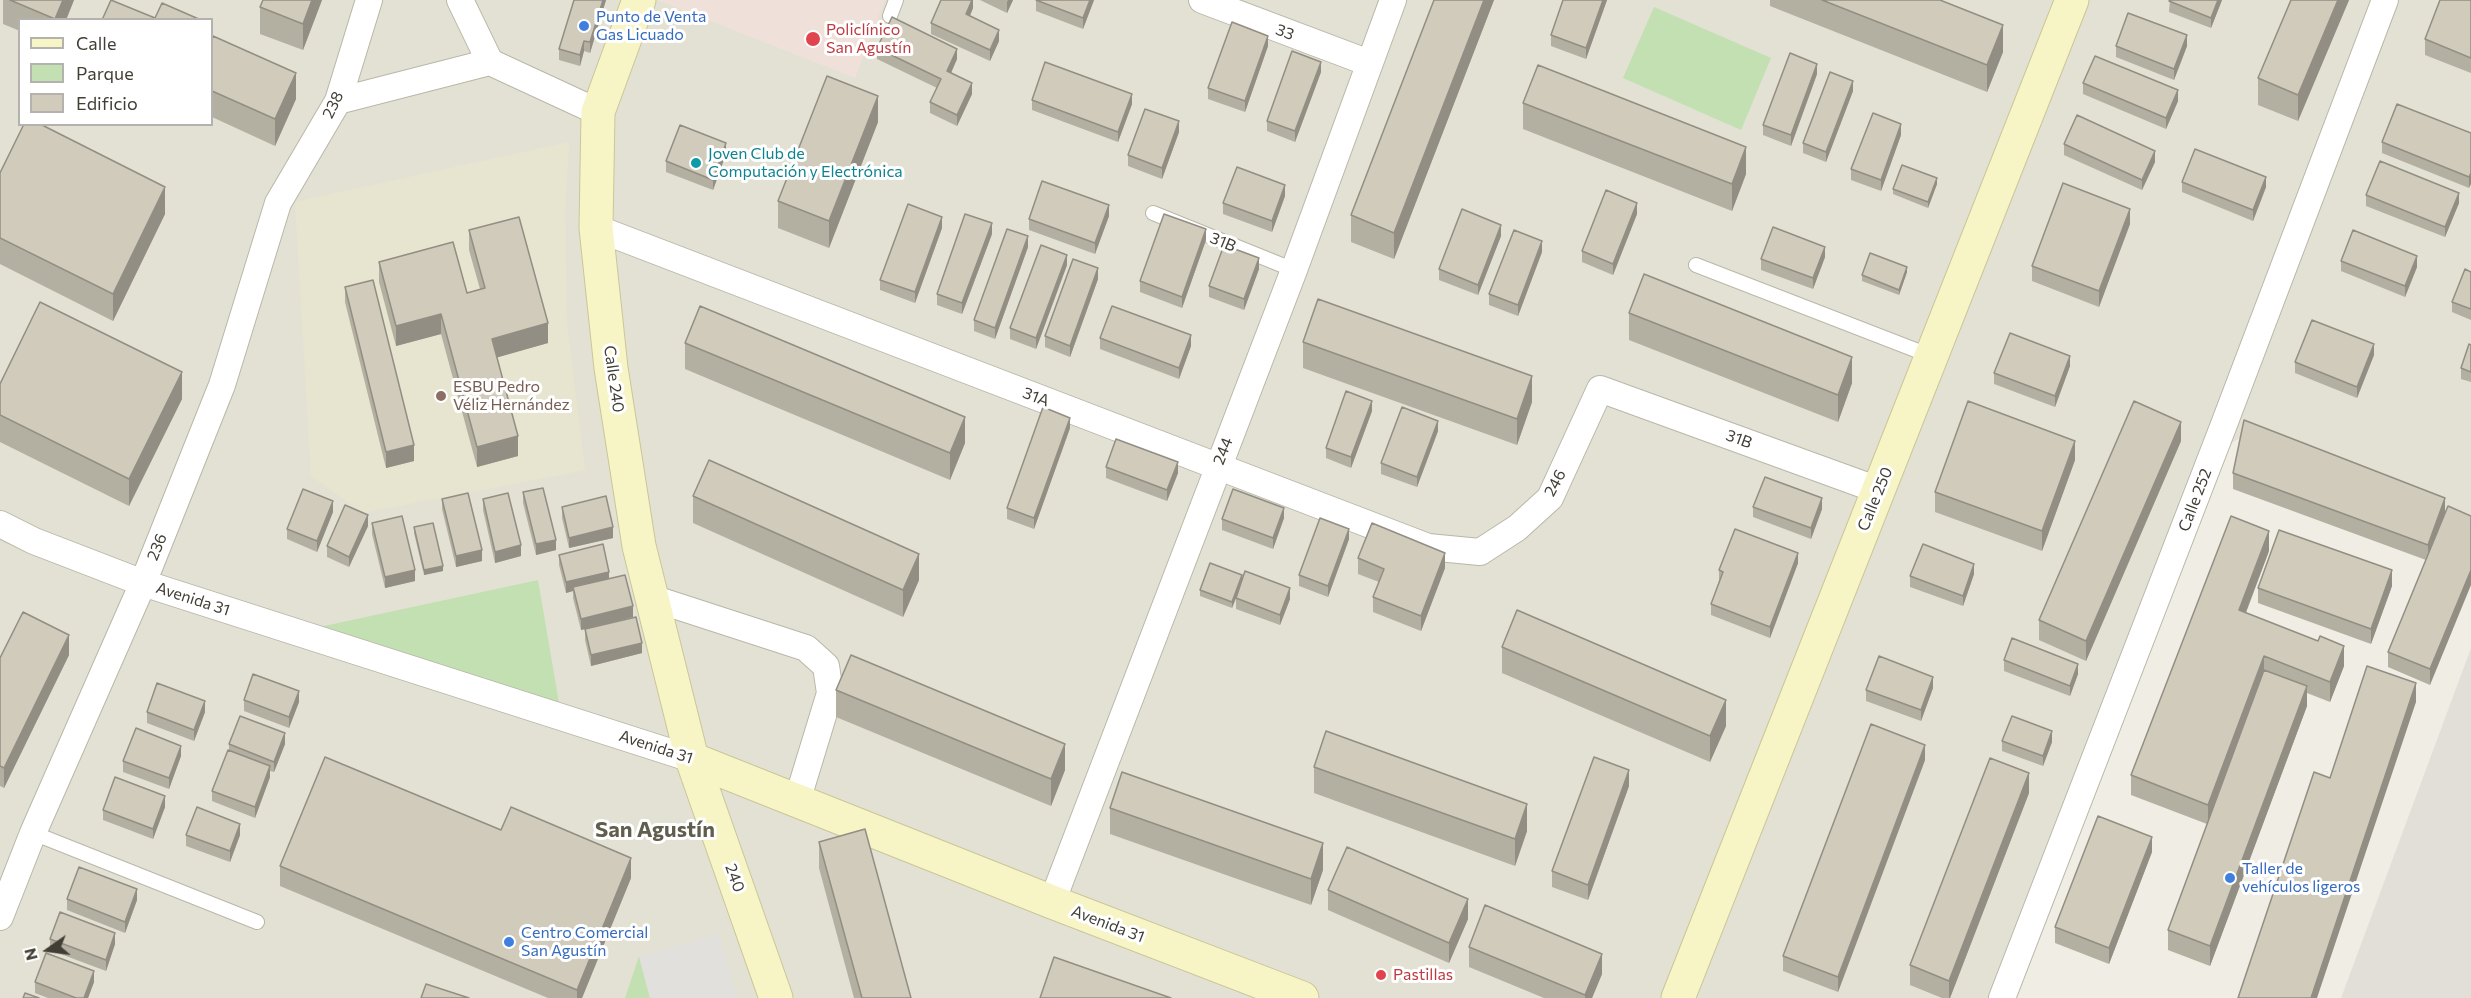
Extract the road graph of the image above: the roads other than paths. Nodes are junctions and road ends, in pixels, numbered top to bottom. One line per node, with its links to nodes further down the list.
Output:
1 (369, 0): 12 (street, 238)
2 (460, 0): 10 (street)
3 (639, 0): 13 (street, Calle 240)
4 (896, 0): 9 (lane)
5 (1202, 0): 11 (street, 33)
6 (1393, 0): 11 (street, 244)
7 (2072, 0): 19 (street, Calle 250)
8 (2385, 0): 36 (street, Calle 252)
9 (890, 16)
10 (490, 62): 12 (street); 13 (street)
11 (1369, 63): 18 (street, 244)
12 (338, 101): 14 (street, 238)
13 (598, 112): 16 (street, Calle 240)
14 (278, 202): 25 (street, 236)
15 (1153, 213): 18 (lane, 31B)
16 (596, 228): 21 (street, 31A); 26 (street, Calle 240)
17 (1696, 265): 19 (lane)
18 (1294, 270): 21 (street, 244)
19 (1931, 356): 22 (street, Calle 250)
20 (1600, 389): 22 (street, 31B); 24 (street, 246)
21 (1217, 466): 24 (street, 31A); 30 (street, 244)
22 (1878, 490): 35 (street, Calle 250)
23 (0, 524): 25 (street, Avenida 31)
24 (1480, 552)
25 (143, 583): 27 (street, Avenida 31); 29 (street, 236)
26 (652, 598): 27 (street, Calle 240); 28 (street)
27 (692, 759): 28 (street, Avenida 31); 33 (street, 240)
28 (797, 801): 30 (street, Avenida 31)
29 (33, 834): 31 (street, 236); 32 (lane)
30 (1052, 902): 34 (street, Avenida 31)
31 (0, 916)
32 (257, 922)
33 (777, 998)
34 (1302, 998)
35 (1678, 998)
36 (2002, 998)

